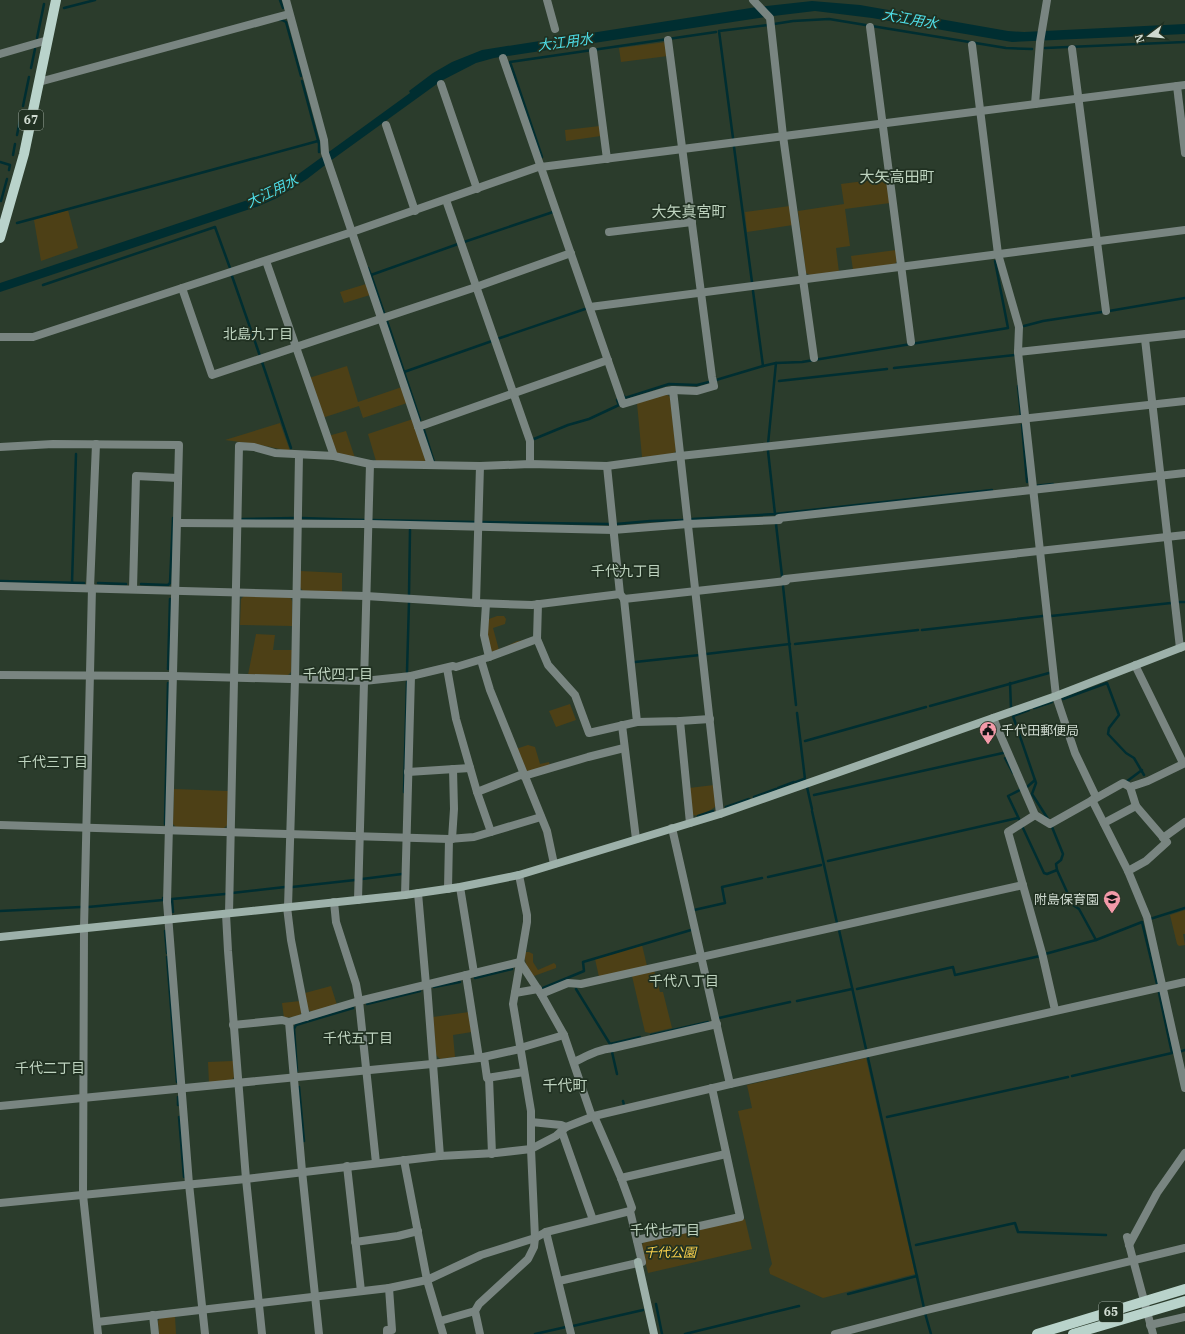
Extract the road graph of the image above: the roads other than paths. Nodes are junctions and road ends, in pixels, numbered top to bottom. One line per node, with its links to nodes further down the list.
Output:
1 (56, 0): 9 (main road, 67)
2 (286, 0): 6 (street)
3 (547, 0): 8 (street)
4 (753, 0): 24 (street)
5 (1047, 0): 20 (street)
6 (290, 14): 16 (street); 34 (street)
7 (870, 27): 22 (street)
8 (555, 29)
9 (48, 40): 14 (street); 16 (main road, 67)
10 (668, 40): 25 (street)
11 (972, 46): 21 (street)
12 (1072, 49): 19 (street)
13 (593, 51): 27 (street)
14 (0, 54)
15 (503, 58): 28 (street)
16 (39, 82): 36 (main road, 67)
17 (441, 84): 29 (street)
18 (1181, 86): 19 (street); 26 (street)
19 (1078, 99): 20 (street); 37 (street)
20 (1035, 104): 21 (street)
21 (980, 111): 22 (street); 39 (street)
22 (882, 124): 24 (street); 41 (street)
23 (386, 125): 31 (street)
24 (783, 136): 25 (street); 42 (street)
25 (682, 149): 27 (street); 32 (street)
26 (1185, 153)
27 (607, 159): 28 (street)
28 (541, 167): 29 (street); 38 (street)
29 (477, 189): 30 (street)
30 (446, 200): 31 (street); 43 (street)
31 (415, 211): 34 (street)
32 (692, 222): 35 (street); 45 (street)
33 (1185, 230): 37 (street)
34 (352, 232): 40 (street); 48 (street)
35 (610, 232)
36 (0, 238)
37 (1097, 242): 39 (street); 47 (street)
38 (571, 253): 43 (street); 46 (street)
39 (998, 254): 41 (street); 54 (street)
40 (266, 261): 44 (street); 53 (street)
41 (901, 267): 42 (street); 52 (street)
42 (803, 280): 45 (street); 55 (street)
43 (476, 287): 48 (street); 58 (street)
44 (182, 288): 50 (street); 53 (street)
45 (701, 293): 46 (street); 57 (street)
46 (590, 307): 56 (street)
47 (1106, 311)
48 (381, 319): 53 (street); 62 (street)
49 (1185, 334): 51 (street)
50 (0, 337)
51 (1145, 339): 54 (street); 60 (street)
52 (911, 342)
53 (296, 347): 66 (street)
54 (1018, 352): 61 (street)
55 (814, 358)
56 (608, 360): 57 (street); 58 (street)
57 (673, 390): 67 (street)
58 (513, 393): 62 (street); 69 (street)
59 (1185, 401): 60 (street)
60 (1153, 405): 61 (street); 73 (street)
61 (1026, 418): 67 (street); 76 (street)
62 (418, 427): 70 (street)
63 (96, 444): 64 (street); 75 (street); 88 (street)
64 (0, 447)
65 (299, 455): 66 (street); 78 (street); 79 (street)
66 (334, 456): 68 (street)
67 (680, 456): 72 (street); 81 (street)
68 (370, 464): 70 (street); 80 (street)
69 (530, 464): 71 (street); 72 (street)
70 (431, 465): 71 (street)
71 (480, 466): 82 (street)
72 (607, 466): 83 (street)
73 (1160, 473): 74 (street); 76 (street); 85 (street)
74 (1185, 473)
75 (178, 478): 77 (street); 89 (street)
76 (1033, 487): 81 (street); 86 (street)
77 (177, 522): 78 (street); 90 (street)
78 (238, 523): 79 (street); 92 (street)
79 (298, 524): 80 (street); 93 (street)
80 (368, 524): 82 (street); 94 (street)
81 (688, 524): 83 (street); 91 (street)
82 (478, 527): 83 (street); 96 (street)
83 (613, 530): 95 (street)
84 (1185, 535): 85 (street)
85 (1167, 537): 86 (street); 100 (street)
86 (1040, 551): 91 (street); 112 (street)
87 (0, 586): 88 (street)
88 (91, 588): 89 (street); 106 (street)
89 (133, 589): 90 (street)
90 (175, 590): 92 (street); 107 (street)
91 (695, 591): 95 (street); 114 (street)
92 (236, 592): 93 (street); 109 (street)
93 (296, 593): 94 (street); 110 (street)
94 (366, 596): 96 (street); 111 (street)
95 (622, 597): 98 (street); 116 (street)
96 (476, 603): 97 (street)
97 (486, 604): 98 (street); 101 (street)
98 (538, 604): 99 (street)
99 (537, 639): 101 (street); 117 (street)
100 (1182, 647): 103 (street)
101 (489, 657): 102 (street)
102 (481, 660): 104 (street); 123 (street)
103 (1136, 665): 112 (street); 119 (street)
104 (447, 668): 108 (street); 120 (street)
105 (0, 675): 106 (street)
106 (91, 675): 107 (street); 135 (street)
107 (173, 676): 109 (street); 137 (street)
108 (410, 676): 111 (street); 122 (street)
109 (234, 677): 110 (street); 138 (street)
110 (295, 680): 111 (street); 140 (street)
111 (364, 681): 141 (street)
112 (1056, 696): 113 (street); 126 (street)
113 (993, 718): 128 (street); 129 (street)
114 (710, 719): 115 (street); 128 (street)
115 (680, 721): 116 (street); 132 (street)
116 (637, 722): 117 (street)
117 (622, 725): 118 (street)
118 (624, 748): 123 (street); 145 (street)
119 (1184, 763): 124 (street)
120 (470, 768): 121 (street); 125 (street)
121 (453, 769): 122 (street); 144 (street)
122 (408, 772): 142 (street)
123 (524, 775): 125 (street); 130 (street)
124 (1130, 788): 126 (street); 127 (street)
125 (478, 792): 139 (street)
126 (1094, 799): 129 (street); 133 (street)
127 (1136, 806): 133 (street); 143 (street)
128 (720, 814): 132 (street)
129 (1035, 815): 149 (street)
130 (541, 817): 139 (street); 146 (street)
131 (1185, 822): 143 (street)
132 (690, 823): 136 (street)
133 (1104, 823): 147 (street)
134 (0, 825): 135 (street)
135 (86, 828): 137 (street); 159 (street)
136 (672, 828): 145 (street); 161 (street)
137 (169, 830): 138 (street); 158 (street)
138 (231, 832): 140 (street); 157 (street)
139 (491, 832): 144 (street)
140 (290, 834): 141 (street); 156 (street)
141 (360, 836): 142 (street); 154 (street)
142 (407, 838): 144 (street); 153 (street)
143 (1163, 838): 147 (street)
144 (451, 839): 151 (street)
145 (636, 839): 146 (street)
146 (554, 864): 148 (street)
147 (1128, 871): 166 (street)
148 (518, 875): 150 (street); 162 (street)
149 (1023, 885): 161 (street); 170 (street)
150 (460, 887): 151 (street); 163 (street)
151 (448, 889): 152 (street)
152 (418, 893): 153 (street); 165 (street)
153 (405, 895): 154 (street)
154 (358, 900): 155 (street)
155 (334, 902): 156 (street); 169 (street)
156 (288, 907): 157 (street); 171 (street)
157 (227, 913): 158 (street); 174 (street)
158 (168, 920): 159 (street); 188 (street)
159 (84, 928): 160 (street); 189 (street)
160 (0, 937)
161 (701, 957): 167 (street); 173 (street)
162 (520, 962): 163 (street); 167 (street); 168 (street)
163 (470, 974): 165 (street); 177 (street)
164 (1185, 982): 166 (street)
165 (426, 985): 169 (street); 179 (street)
166 (1162, 987): 170 (street); 187 (street)
167 (540, 991): 168 (street); 175 (street)
168 (514, 993): 176 (street)
169 (359, 1001): 171 (street); 180 (street)
170 (1055, 1010): 185 (street)
171 (306, 1017): 172 (street)
172 (289, 1022): 174 (street); 182 (street)
173 (717, 1024): 178 (street); 185 (street)
174 (234, 1025): 184 (street)
175 (564, 1035): 176 (street); 178 (street)
176 (520, 1048): 177 (street); 181 (street)
177 (481, 1058): 179 (street); 183 (street)
178 (574, 1062): 191 (street)
179 (432, 1064): 180 (street); 198 (street)
180 (367, 1071): 182 (street); 200 (street)
181 (524, 1072): 183 (street); 192 (street)
182 (293, 1078): 184 (street); 202 (street)
183 (489, 1078): 196 (street)
184 (238, 1083): 188 (street); 203 (street)
185 (730, 1084): 186 (street)
186 (712, 1088): 191 (street); 197 (street)
187 (1185, 1088)
188 (181, 1089): 189 (street); 205 (street)
189 (84, 1097): 190 (street); 206 (street)
190 (0, 1106)
191 (593, 1116): 193 (street); 204 (street)
192 (531, 1122): 193 (street); 194 (street)
193 (564, 1129): 194 (street); 209 (street)
194 (531, 1149): 196 (street); 213 (street)
195 (1185, 1153): 216 (street)
196 (492, 1154): 198 (street)
197 (726, 1154): 204 (street); 214 (street)
198 (440, 1156): 199 (street)
199 (404, 1160): 200 (street); 210 (street)
200 (376, 1163): 201 (street)
201 (347, 1166): 202 (street); 215 (street)
202 (302, 1171): 203 (street); 225 (street)
203 (246, 1178): 205 (street); 228 (street)
204 (621, 1178): 208 (street)
205 (189, 1184): 206 (street); 229 (street)
206 (83, 1196): 207 (street); 235 (street)
207 (0, 1203)
208 (630, 1211): 209 (street); 214 (street)
209 (593, 1220): 211 (street)
210 (418, 1231): 215 (street); 220 (street)
211 (546, 1232): 213 (street); 221 (street)
212 (1127, 1237): 216 (street)
213 (535, 1238): 220 (street); 230 (street)
214 (637, 1240): 219 (street)
215 (355, 1242): 224 (street)
216 (1129, 1245): 218 (street)
217 (1185, 1248): 218 (street)
218 (1133, 1260): 227 (street); 237 (street)
219 (638, 1262): 221 (street); 247 (street)
220 (427, 1280): 222 (street); 234 (street)
221 (559, 1280): 246 (street)
222 (388, 1288): 224 (street); 243 (street)
223 (1185, 1289): 227 (main road, 65)
224 (361, 1291): 225 (street)
225 (315, 1296): 228 (street); 242 (street)
226 (1185, 1300): 231 (main road, 65)
227 (1144, 1301): 231 (street); 249 (main road, 65)
228 (258, 1303): 229 (street); 241 (street)
229 (203, 1309): 232 (street); 240 (street)
230 (476, 1311): 234 (street); 245 (street)
231 (1147, 1312): 236 (street); 250 (main road, 65)
232 (153, 1315): 235 (street); 239 (street)
233 (1185, 1317): 236 (street)
234 (440, 1321): 244 (street)
235 (97, 1322): 238 (street)
236 (1150, 1325): 251 (street)
237 (852, 1332): 248 (street)
238 (98, 1334)
239 (155, 1334)
240 (205, 1334)
241 (262, 1334)
242 (319, 1334)
243 (387, 1334)
244 (443, 1334)
245 (480, 1334)
246 (572, 1334)
247 (654, 1334)
248 (834, 1334)
249 (1037, 1334)
250 (1073, 1334)
251 (1153, 1334)

